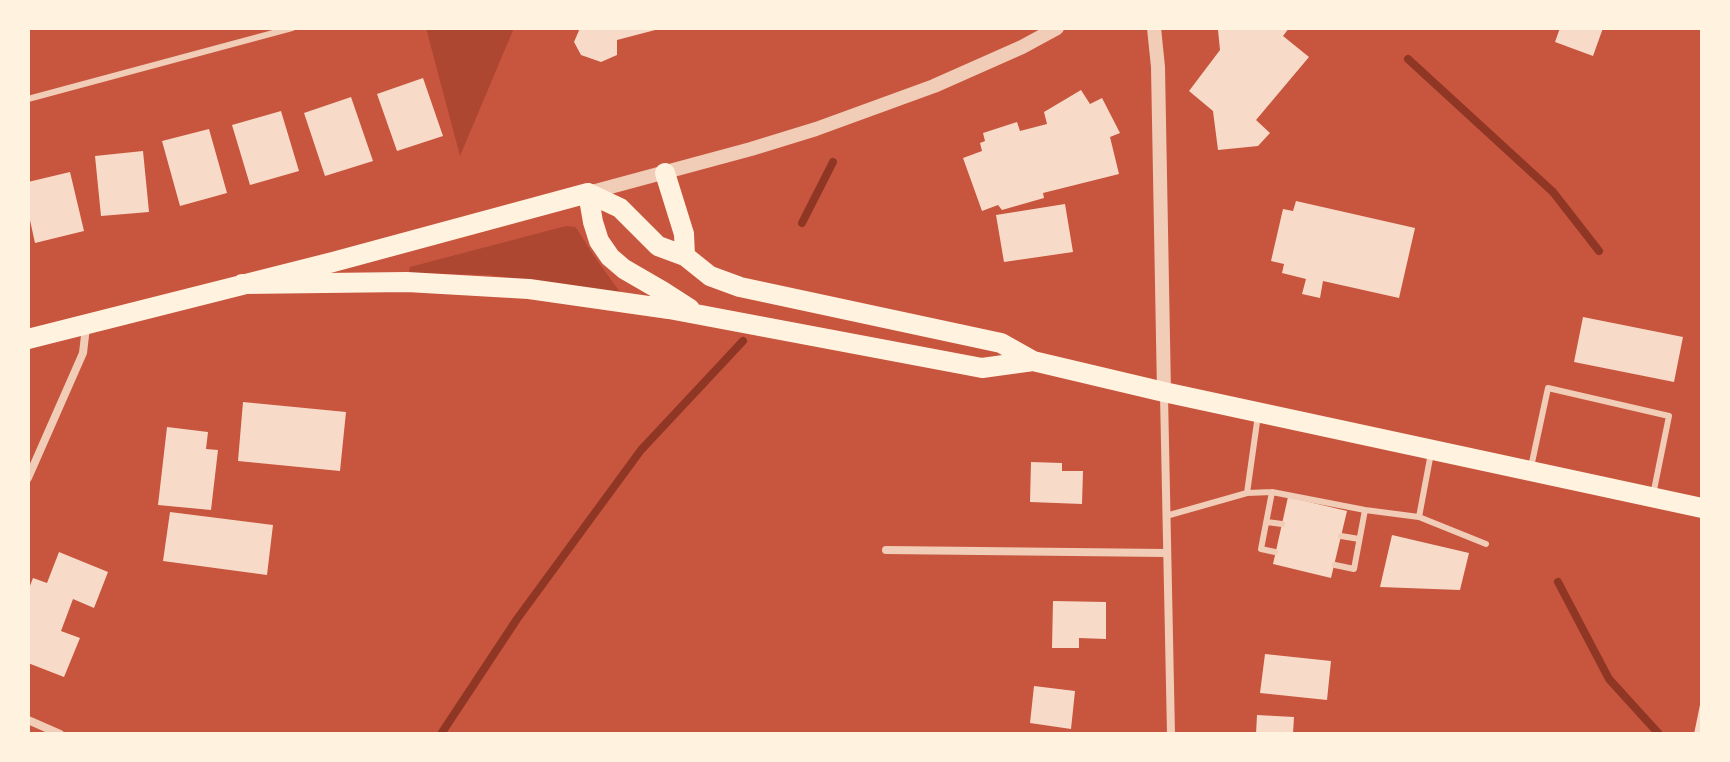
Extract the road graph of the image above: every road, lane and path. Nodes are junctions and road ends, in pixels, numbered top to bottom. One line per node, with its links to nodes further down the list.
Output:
1 (292, 28): 4 (lane)
2 (1057, 28): 5 (street)
3 (1154, 28): 13 (street)
4 (28, 99)
5 (665, 173): 6 (street); 7 (main road)
6 (588, 193): 7 (main road); 8 (main road); 9 (main road)
7 (685, 256): 12 (main road)
8 (242, 284): 9 (main road); 10 (main road)
9 (697, 314): 12 (main road)
10 (86, 324): 11 (main road); 17 (street)
11 (28, 339)
12 (1033, 361): 13 (main road)
13 (1164, 392): 14 (main road); 23 (street)
14 (1259, 413): 15 (main road); 19 (lane)
15 (1431, 450): 16 (main road); 24 (lane)
16 (1530, 471): 20 (main road); 20 (lane)
17 (28, 478)
18 (1272, 492): 19 (lane); 22 (lane); 25 (lane)
19 (1247, 493): 23 (lane)
20 (1652, 497): 21 (main road)
21 (1702, 508)
22 (1365, 510): 24 (lane); 28 (lane)
23 (1166, 516): 32 (street)
24 (1419, 517): 29 (lane)
25 (1267, 522): 26 (lane); 31 (lane)
26 (1282, 524)
27 (1341, 536): 28 (lane)
28 (1359, 539): 33 (lane)
29 (1486, 544)
30 (886, 550): 32 (street)
31 (1275, 552)
32 (1166, 553): 36 (street)
33 (1335, 565)
34 (28, 720): 35 (street)
35 (60, 734)
36 (1171, 734)

